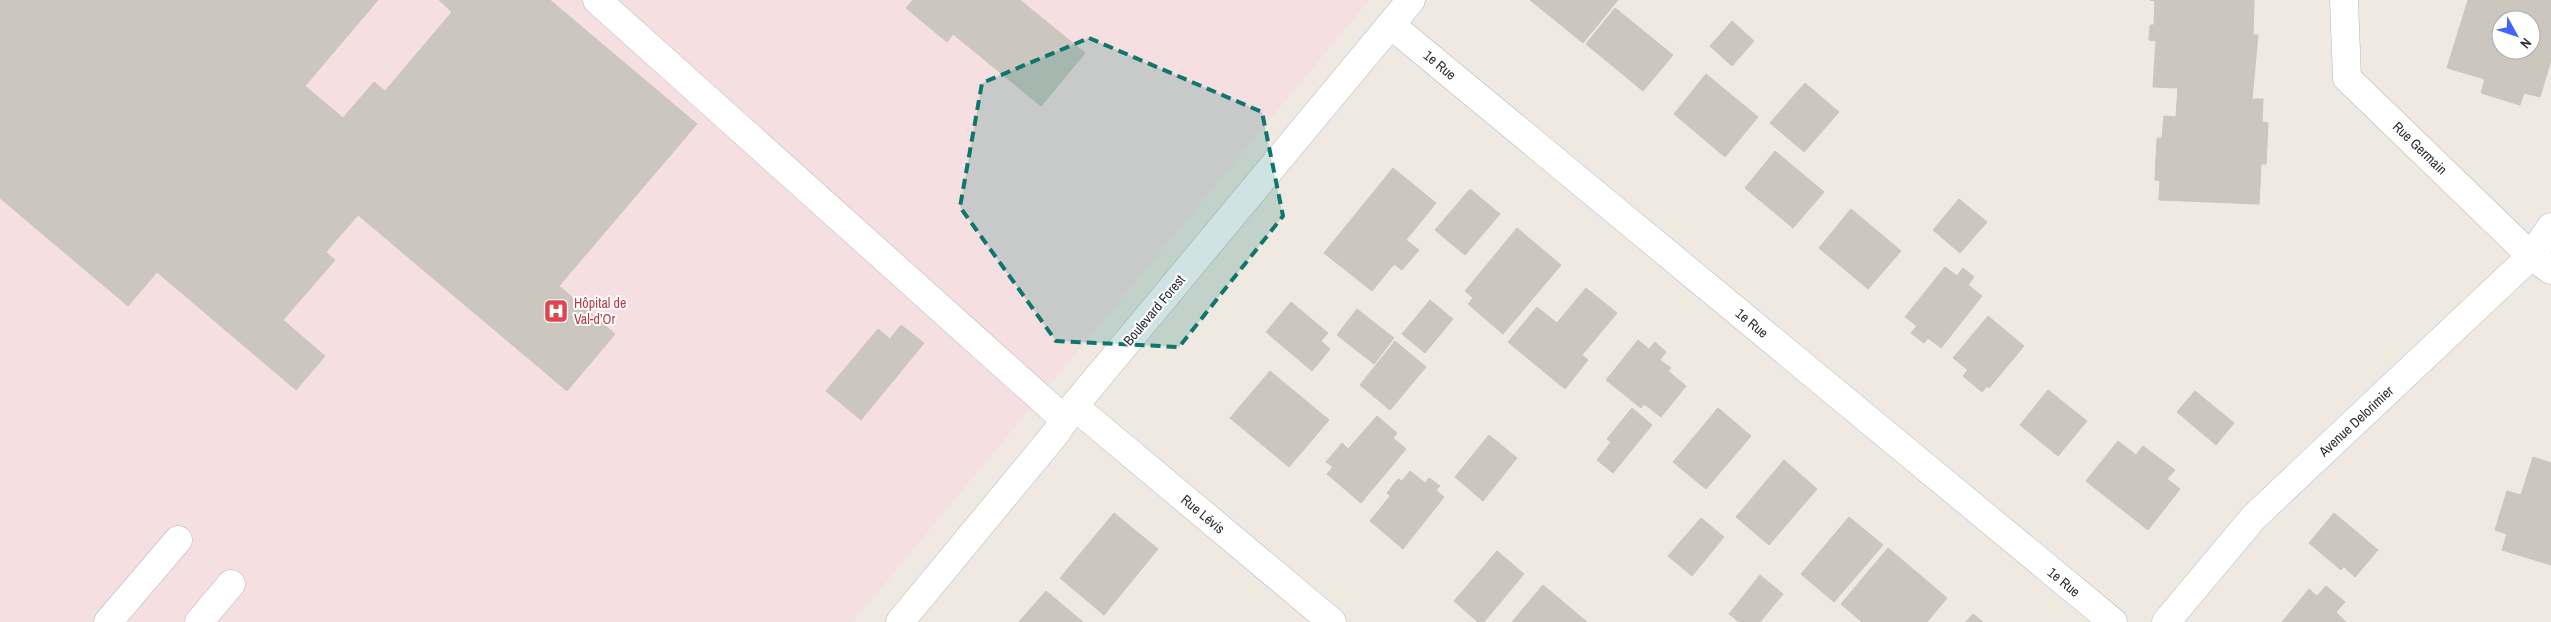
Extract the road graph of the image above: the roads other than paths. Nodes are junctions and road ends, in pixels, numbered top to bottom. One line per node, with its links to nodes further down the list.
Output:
1 (597, 0): 7 (street, Rue Lévis)
2 (1411, 0): 4 (street, Boulevard Forest)
3 (2344, 0): 6 (street, Rue Germain)
4 (1391, 25): 7 (street, Boulevard Forest); 14 (street, 1e Rue)
5 (2551, 227): 6 (street, Avenue Delorimier)
6 (2541, 263): 15 (street, Avenue Delorimier)
7 (1069, 413): 12 (street, Boulevard Forest); 13 (street, Rue Lévis)
8 (178, 540): 10 (street)
9 (231, 584): 11 (street)
10 (108, 622)
11 (199, 622)
12 (900, 622)
13 (1332, 622)
14 (2113, 622)
15 (2166, 622)

